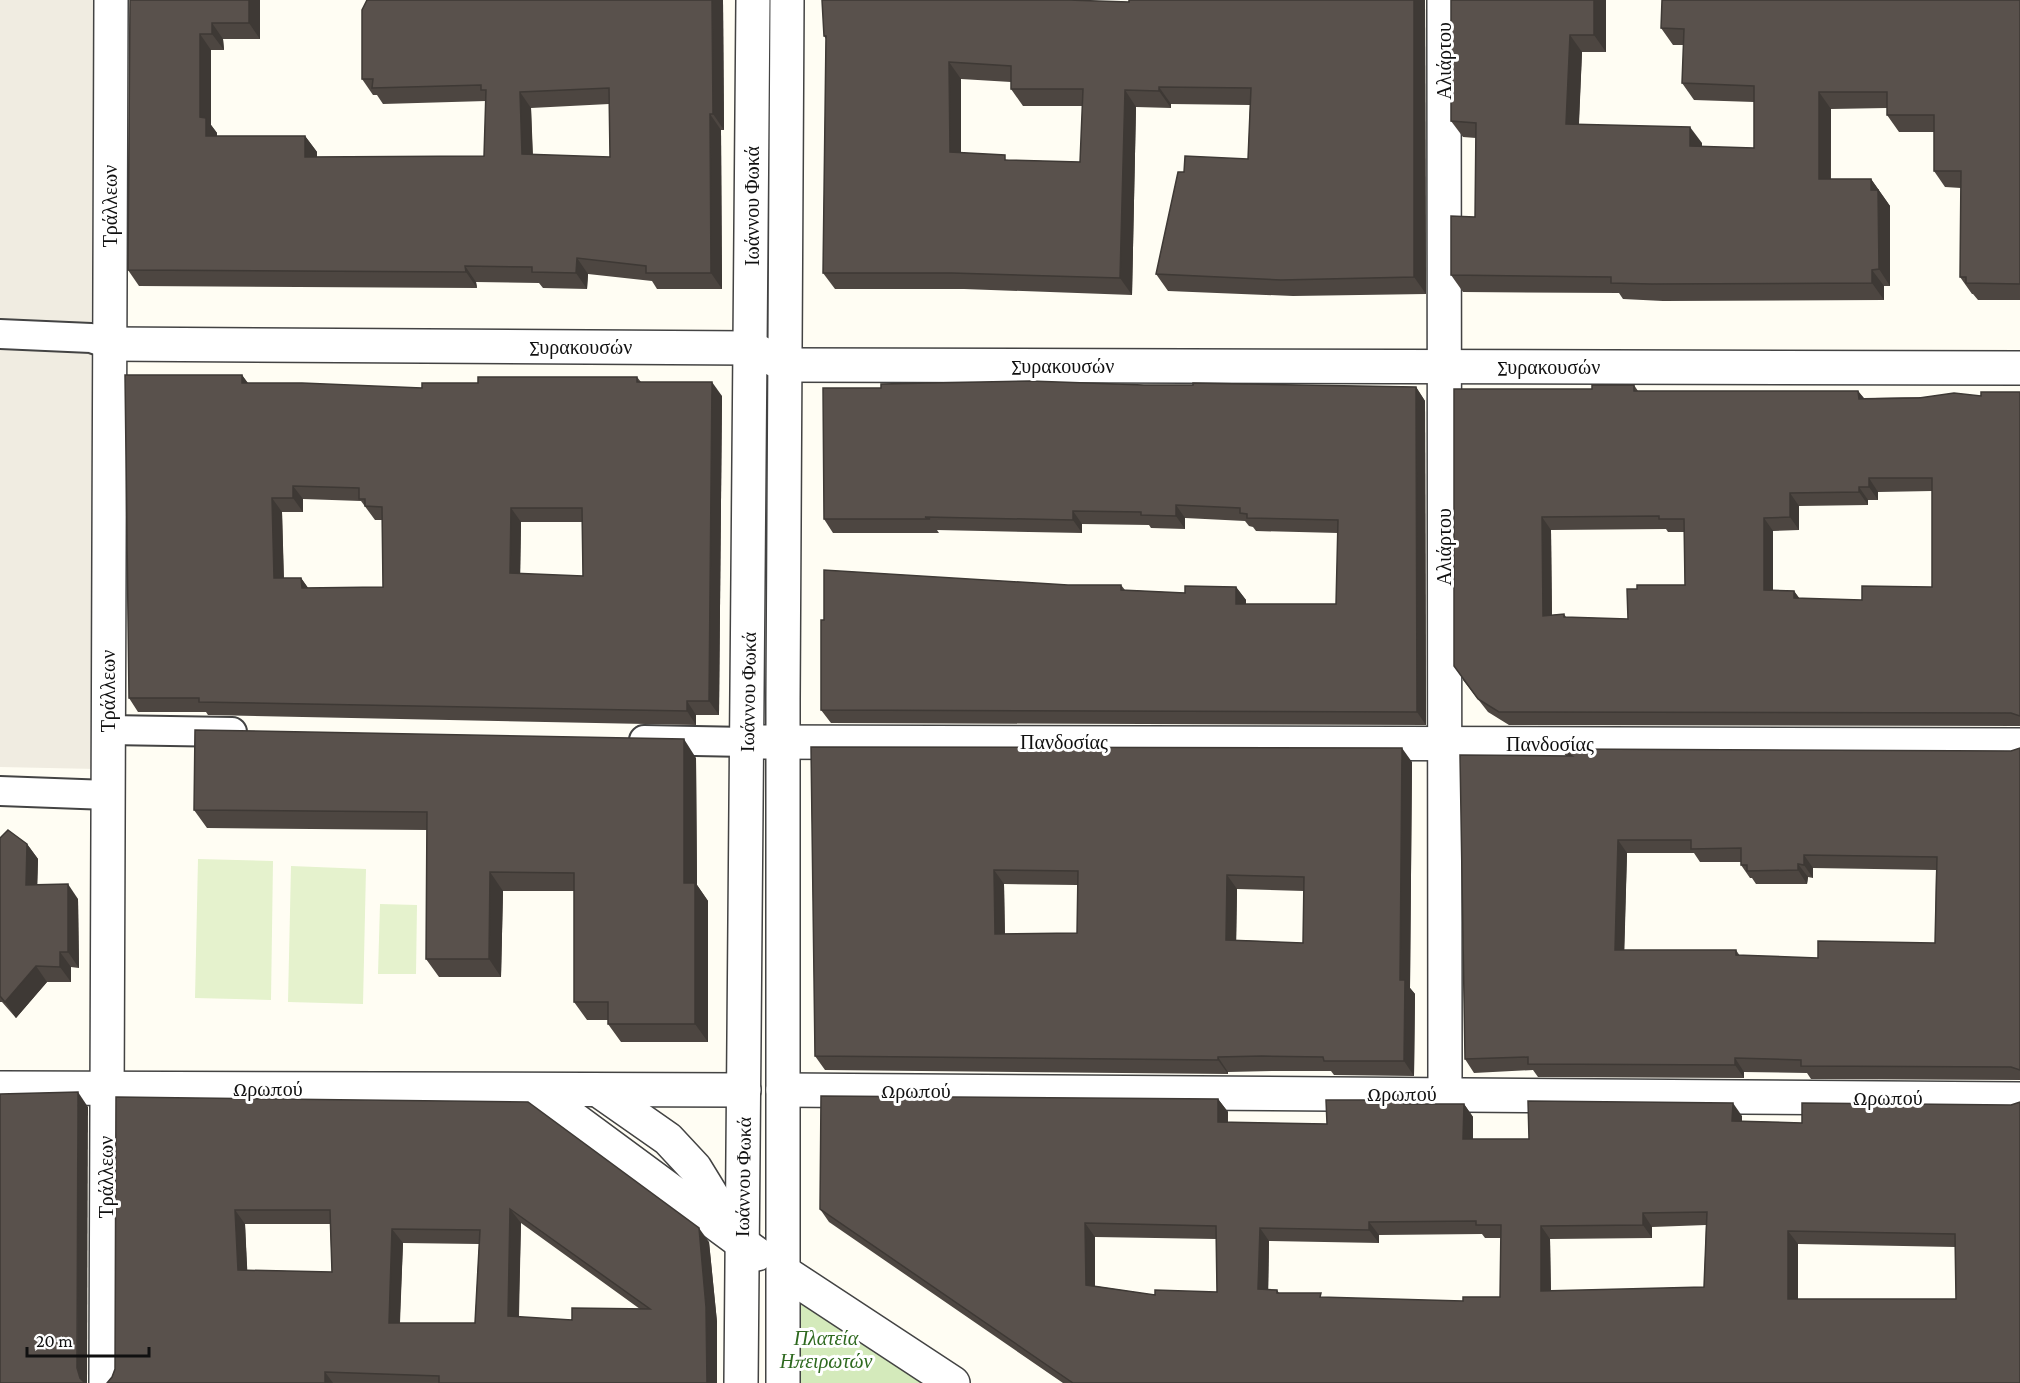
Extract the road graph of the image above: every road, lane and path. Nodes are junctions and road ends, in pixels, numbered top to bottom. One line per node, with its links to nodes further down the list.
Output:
1 (111, 0): 6 (street, Τράλλεων)
2 (753, 0): 7 (street, Ιωάννου Φωκά)
3 (787, 0): 8 (street, Ιωάννου Φωκά)
4 (1444, 0): 9 (street, Αλιάρτου)
5 (0, 334): 6 (street)
6 (110, 344): 7 (street, Συρακουσών); 11 (street, Τράλλεων)
7 (752, 348): 8 (street, Συρακουσών); 14 (street, Ιωάννου Φωκά)
8 (785, 365): 9 (street, Συρακουσών); 15 (street, Ιωάννου Φωκά)
9 (1444, 366): 10 (street, Συρακουσών); 16 (street, Αλιάρτου)
10 (2020, 368)
11 (108, 730): 12 (street); 19 (street, Τράλλεων)
12 (263, 733)
13 (622, 739): 14 (street, Πανδοσίας)
14 (747, 741): 15 (street, Πανδοσίας); 24 (street, Ιωάννου Φωκά)
15 (783, 741): 16 (street, Πανδοσίας); 25 (street, Ιωάννου Φωκά)
16 (1445, 743): 17 (street, Πανδοσίας); 26 (street, Αλιάρτου)
17 (2020, 746)
18 (0, 791): 19 (street)
19 (108, 795): 21 (street, Τράλλεων)
20 (0, 1088): 21 (street, Ωρωπού)
21 (106, 1088): 22 (street, Ωρωπού); 30 (street, Τράλλεων)
22 (536, 1090): 23 (street, Ωρωπού); 28 (street)
23 (598, 1090): 24 (street, Ωρωπού); 28 (street)
24 (744, 1090): 28 (street, Ιωάννου Φωκά)
25 (783, 1090): 26 (street, Ωρωπού); 29 (street, Ιωάννου Φωκά)
26 (1445, 1094): 27 (street, Ωρωπού)
27 (2020, 1099)
28 (742, 1244): 29 (street); 31 (street, Ιωάννου Φωκά)
29 (784, 1272): 32 (street, Ιωάννου Φωκά); 33 (street)
30 (106, 1383)
31 (741, 1383)
32 (783, 1383)
33 (952, 1383)

